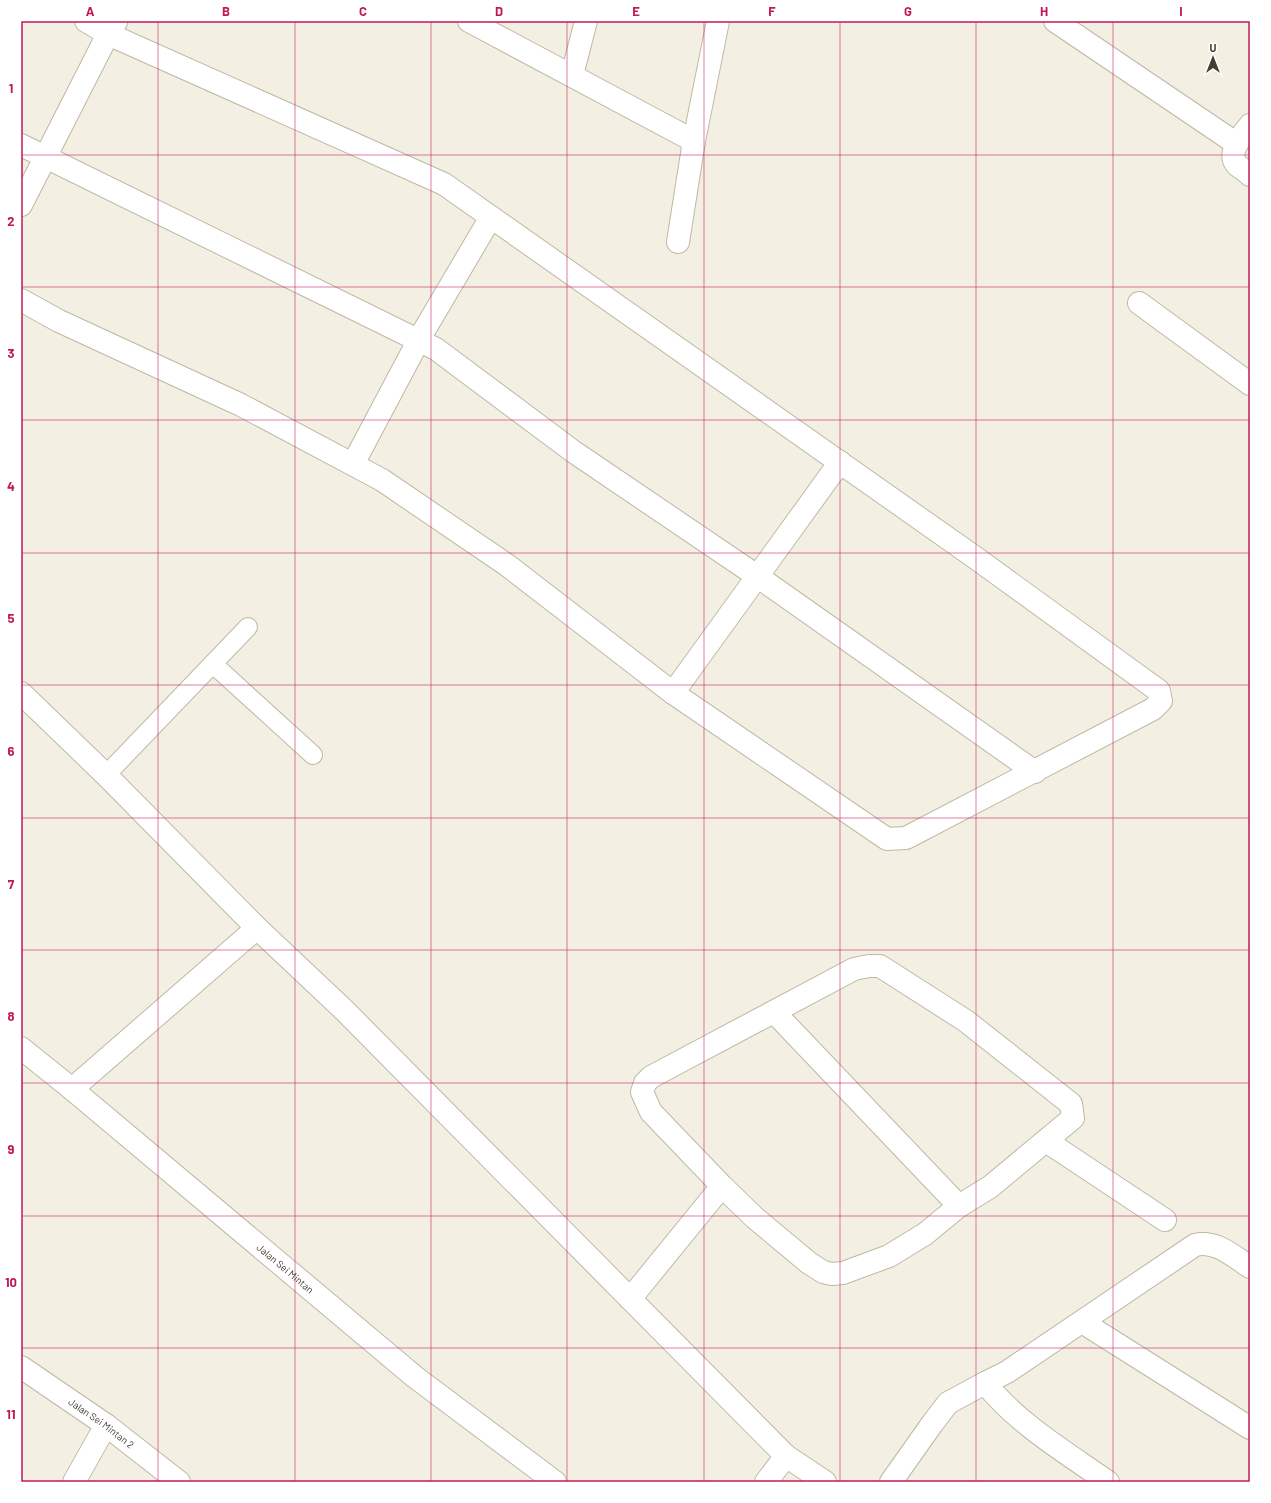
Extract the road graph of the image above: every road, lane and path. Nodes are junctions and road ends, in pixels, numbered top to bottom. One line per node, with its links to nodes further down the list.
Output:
1 (86, 21): 6 (street)
2 (469, 21): 7 (street)
3 (586, 21): 7 (street)
4 (718, 21): 9 (street)
5 (1055, 21): 10 (street)
6 (112, 27): 12 (street); 15 (street)
7 (572, 75): 9 (street)
8 (1250, 124): 10 (street)
9 (694, 141): 16 (street)
10 (1237, 144): 13 (street)
11 (21, 145): 12 (street)
12 (46, 157): 14 (street); 19 (street)
13 (1250, 175)
14 (21, 206)
15 (491, 217): 19 (street); 21 (street)
16 (678, 242)
17 (21, 300): 22 (street)
18 (1139, 303): 20 (street)
19 (418, 341): 22 (street); 23 (street)
20 (1250, 384)
21 (840, 462): 23 (street); 29 (street)
22 (353, 464): 27 (street)
23 (757, 576): 27 (street); 29 (street)
24 (248, 627): 25 (lane)
25 (213, 664): 28 (lane); 30 (lane)
26 (21, 693): 30 (street)
27 (673, 693): 29 (street)
28 (313, 755)
29 (1035, 772)
30 (106, 775): 31 (street)
31 (257, 928): 34 (street); 40 (street)
32 (774, 1012): 35 (street); 36 (street); 37 (street)
33 (21, 1048): 34 (street, Jalan Sei Mintan)
34 (72, 1089): 49 (street, Jalan Sei Mintan)
35 (1046, 1141): 37 (street); 38 (street)
36 (722, 1186): 37 (street); 40 (street)
37 (959, 1206)
38 (1165, 1220)
39 (1250, 1267): 41 (street)
40 (630, 1298): 46 (street)
41 (1082, 1322): 43 (street); 45 (street)
42 (21, 1367): 44 (street, Jalan Sei Mintan 2)
43 (985, 1383): 52 (street); 53 (street)
44 (106, 1425): 47 (street); 48 (street, Jalan Sei Mintan 2)
45 (1250, 1428)
46 (786, 1456): 50 (street); 51 (street)
47 (74, 1482)
48 (179, 1482)
49 (555, 1482)
50 (766, 1482)
51 (825, 1482)
52 (891, 1482)
53 (1108, 1482)

